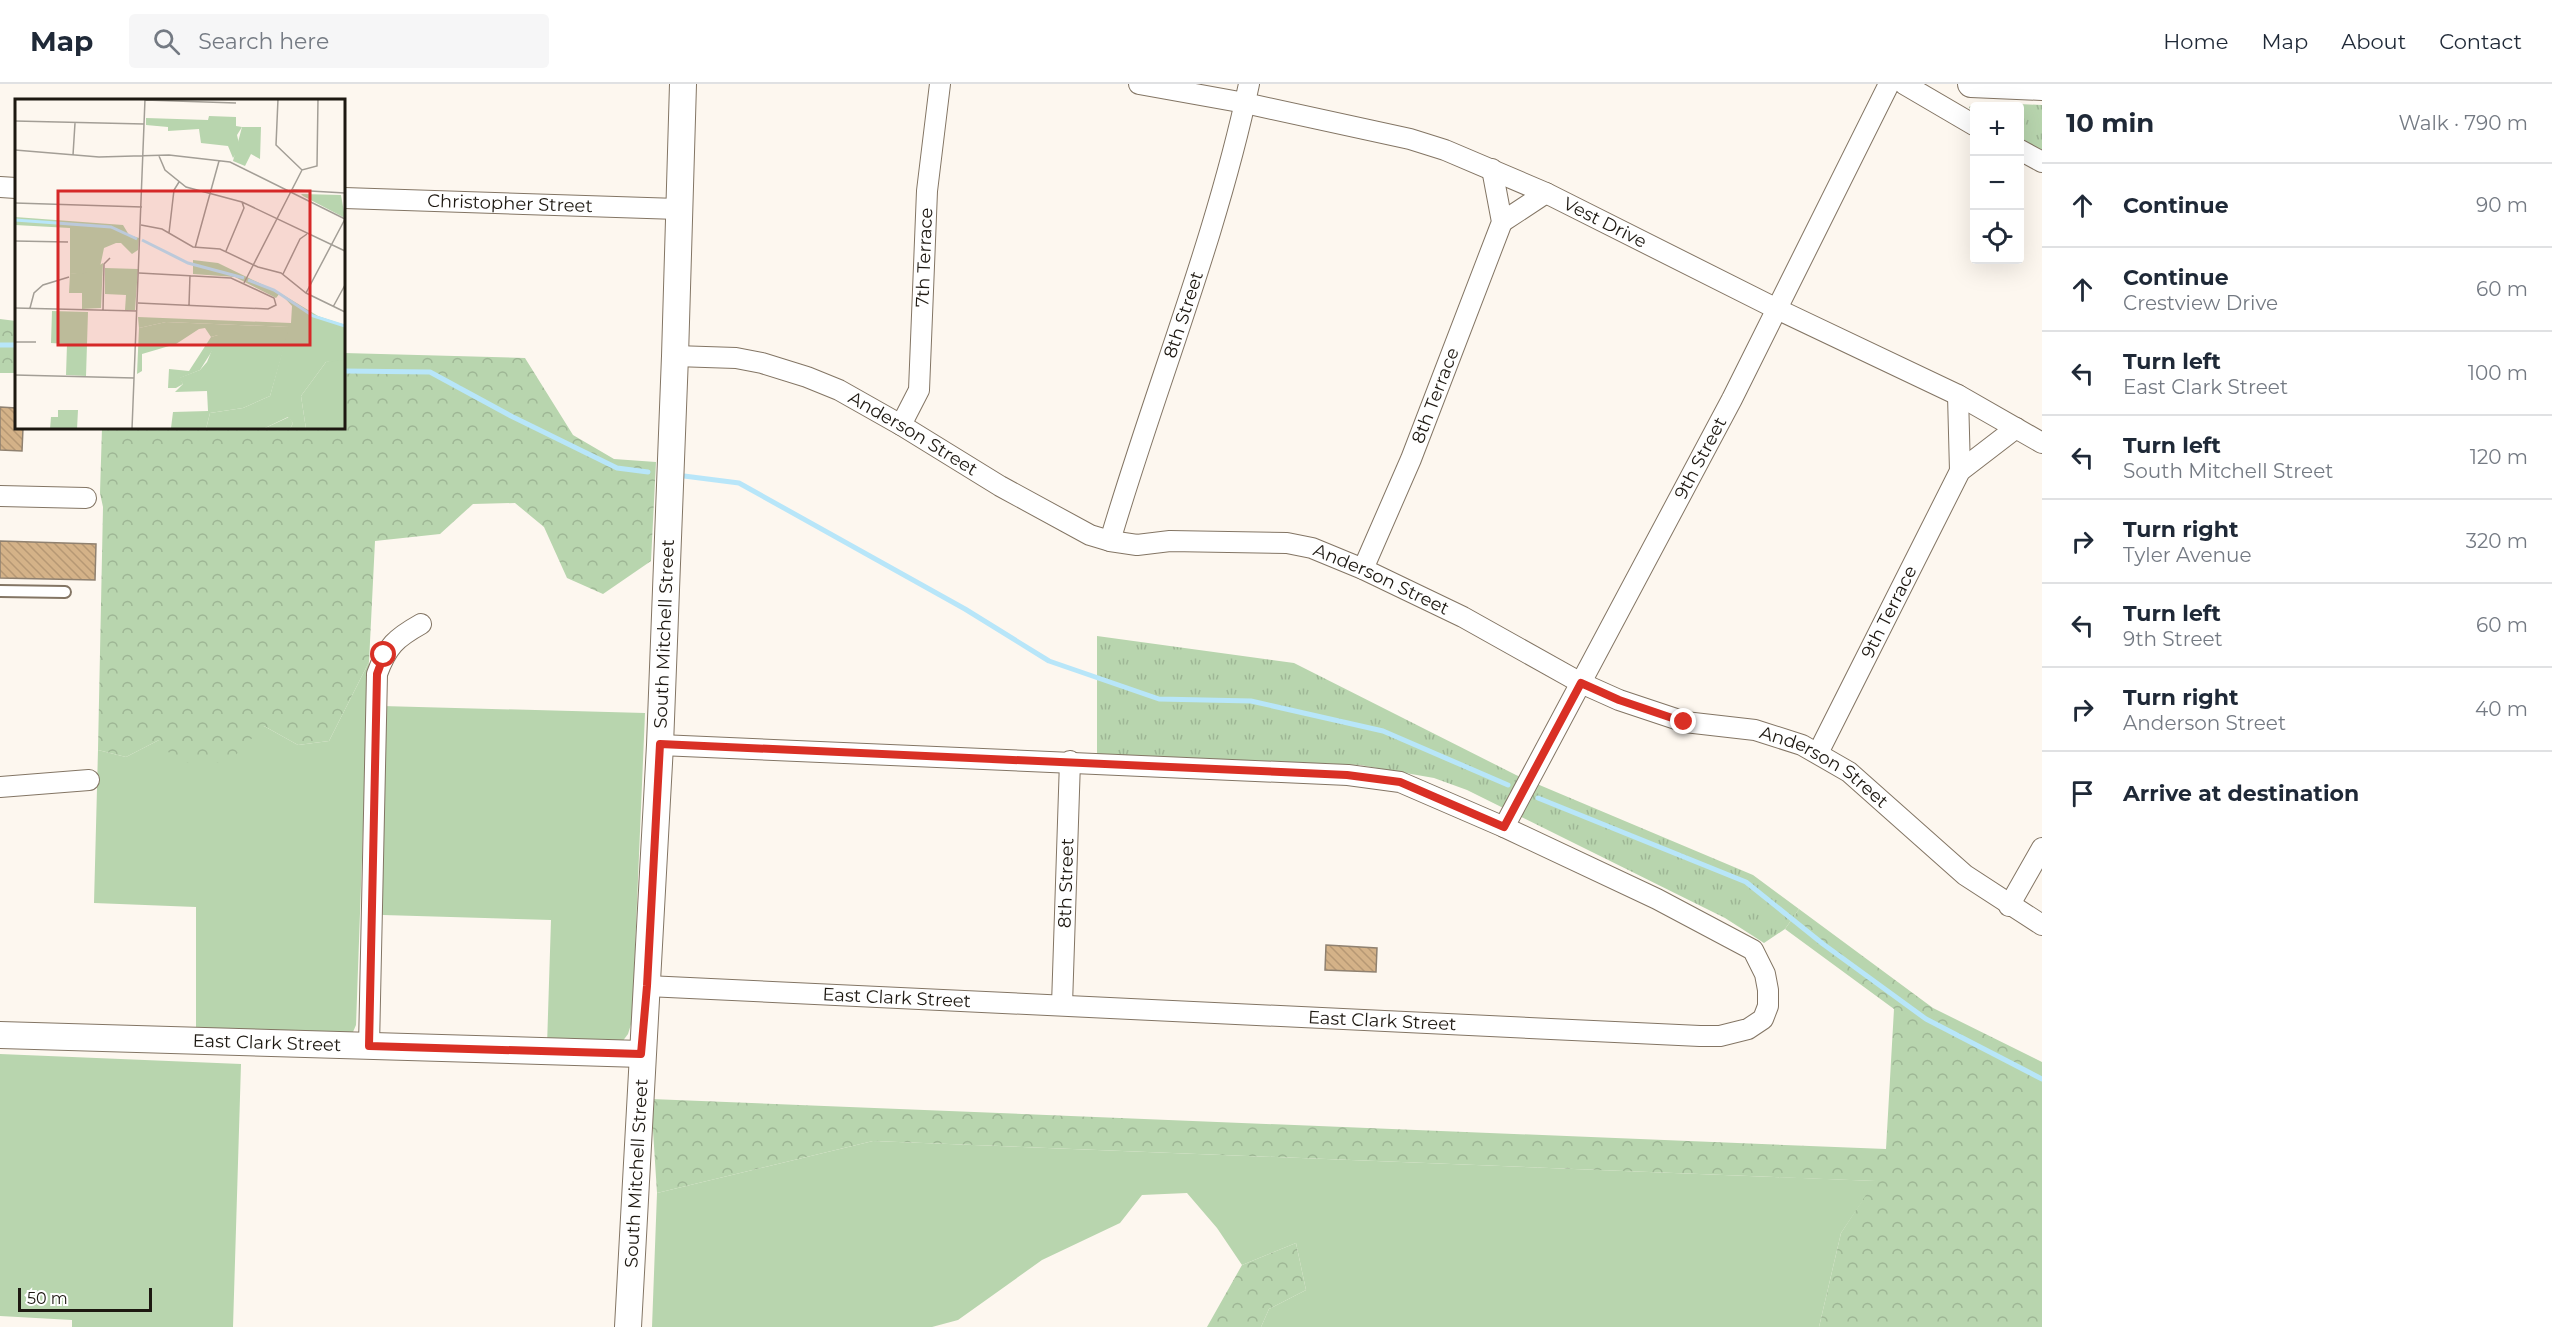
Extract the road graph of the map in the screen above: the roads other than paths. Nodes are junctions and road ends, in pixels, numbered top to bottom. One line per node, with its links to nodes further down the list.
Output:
1 (683, 84): 16 (street, South Mitchell Street)
2 (940, 84): 21 (street, 7th Terrace)
3 (1139, 84): 9 (street, Vest Drive)
4 (1249, 84): 9 (street, 8th Street)
5 (1889, 84): 18 (street, 9th Street)
6 (1904, 84): 10 (street)
7 (1971, 84): 8 (street)
8 (2042, 87)
9 (1245, 103): 13 (street, Vest Drive); 27 (street, 8th Street)
10 (1970, 124)
11 (2024, 153): 12 (street)
12 (2042, 162)
13 (1492, 169): 14 (street, Vest Drive); 17 (street)
14 (1546, 193): 17 (street); 18 (street, Vest Drive)
15 (345, 198): 16 (street, Christopher Street)
16 (678, 209): 19 (street, South Mitchell Street)
17 (1502, 222): 28 (street, 8th Terrace)
18 (1777, 309): 20 (street, Vest Drive); 32 (street, 9th Street)
19 (675, 356): 21 (street, Anderson Street); 33 (street, South Mitchell Street)
20 (1958, 395): 22 (street, Vest Drive); 24 (street, 9th Terrace)
21 (901, 425): 27 (street, Anderson Street)
22 (2016, 428): 23 (street, Vest Drive); 24 (street, 9th Terrace)
23 (2042, 443)
24 (1960, 471): 34 (street, 9th Terrace)
25 (0, 495): 26 (street)
26 (86, 498)
27 (1110, 541): 28 (street, Anderson Street)
28 (1363, 568): 32 (street, Anderson Street)
29 (0, 591): 30 (lane)
30 (65, 592)
31 (421, 624): 45 (street)
32 (1581, 683): 34 (street, Anderson Street); 38 (street, 9th Street)
33 (660, 744): 35 (street, East Clark Street); 42 (street, South Mitchell Street)
34 (1818, 753): 40 (street, Anderson Street)
35 (1070, 761): 38 (street, East Clark Street); 43 (street, 8th Street)
36 (89, 780): 37 (street)
37 (0, 787)
38 (1504, 827): 43 (street, East Clark Street)
39 (2042, 848): 40 (street)
40 (2009, 906): 41 (street, Anderson Street)
41 (2042, 926)
42 (647, 986): 43 (street, East Clark Street); 46 (street, South Mitchell Street)
43 (1062, 1005)
44 (0, 1035): 45 (street, East Clark Street)
45 (369, 1046): 46 (street, East Clark Street)
46 (641, 1054): 47 (street, South Mitchell Street)
47 (627, 1327)

